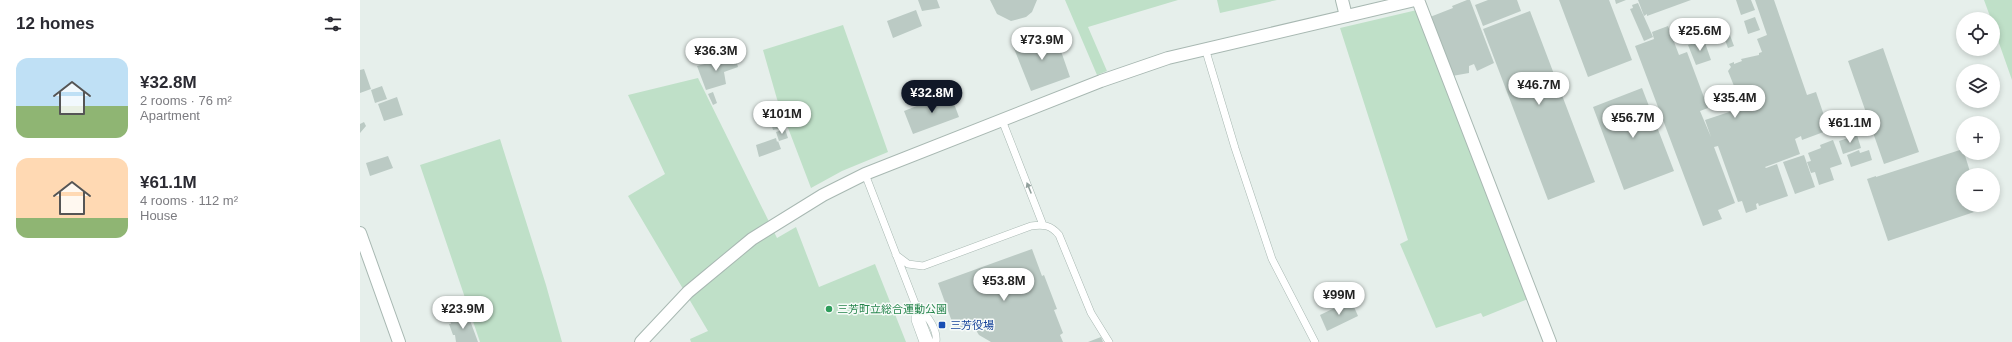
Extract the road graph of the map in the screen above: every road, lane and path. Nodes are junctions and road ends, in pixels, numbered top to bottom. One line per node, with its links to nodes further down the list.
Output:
1 (1342, 0): 3 (street)
2 (1416, 0): 3 (street); 18 (street)
3 (1346, 16): 4 (street)
4 (1205, 48): 5 (street); 17 (lane)
5 (1002, 120): 6 (street); 7 (lane, one-way to 5)
6 (865, 174): 9 (lane); 12 (street)
7 (1043, 225): 9 (lane); 16 (lane)
8 (360, 233): 11 (street)
9 (896, 255): 10 (lane)
10 (915, 303): 13 (lane); 14 (lane); 15 (lane)
11 (399, 342)
12 (641, 342)
13 (923, 342)
14 (930, 342)
15 (936, 342)
16 (1109, 342)
17 (1315, 342)
18 (1550, 342)

